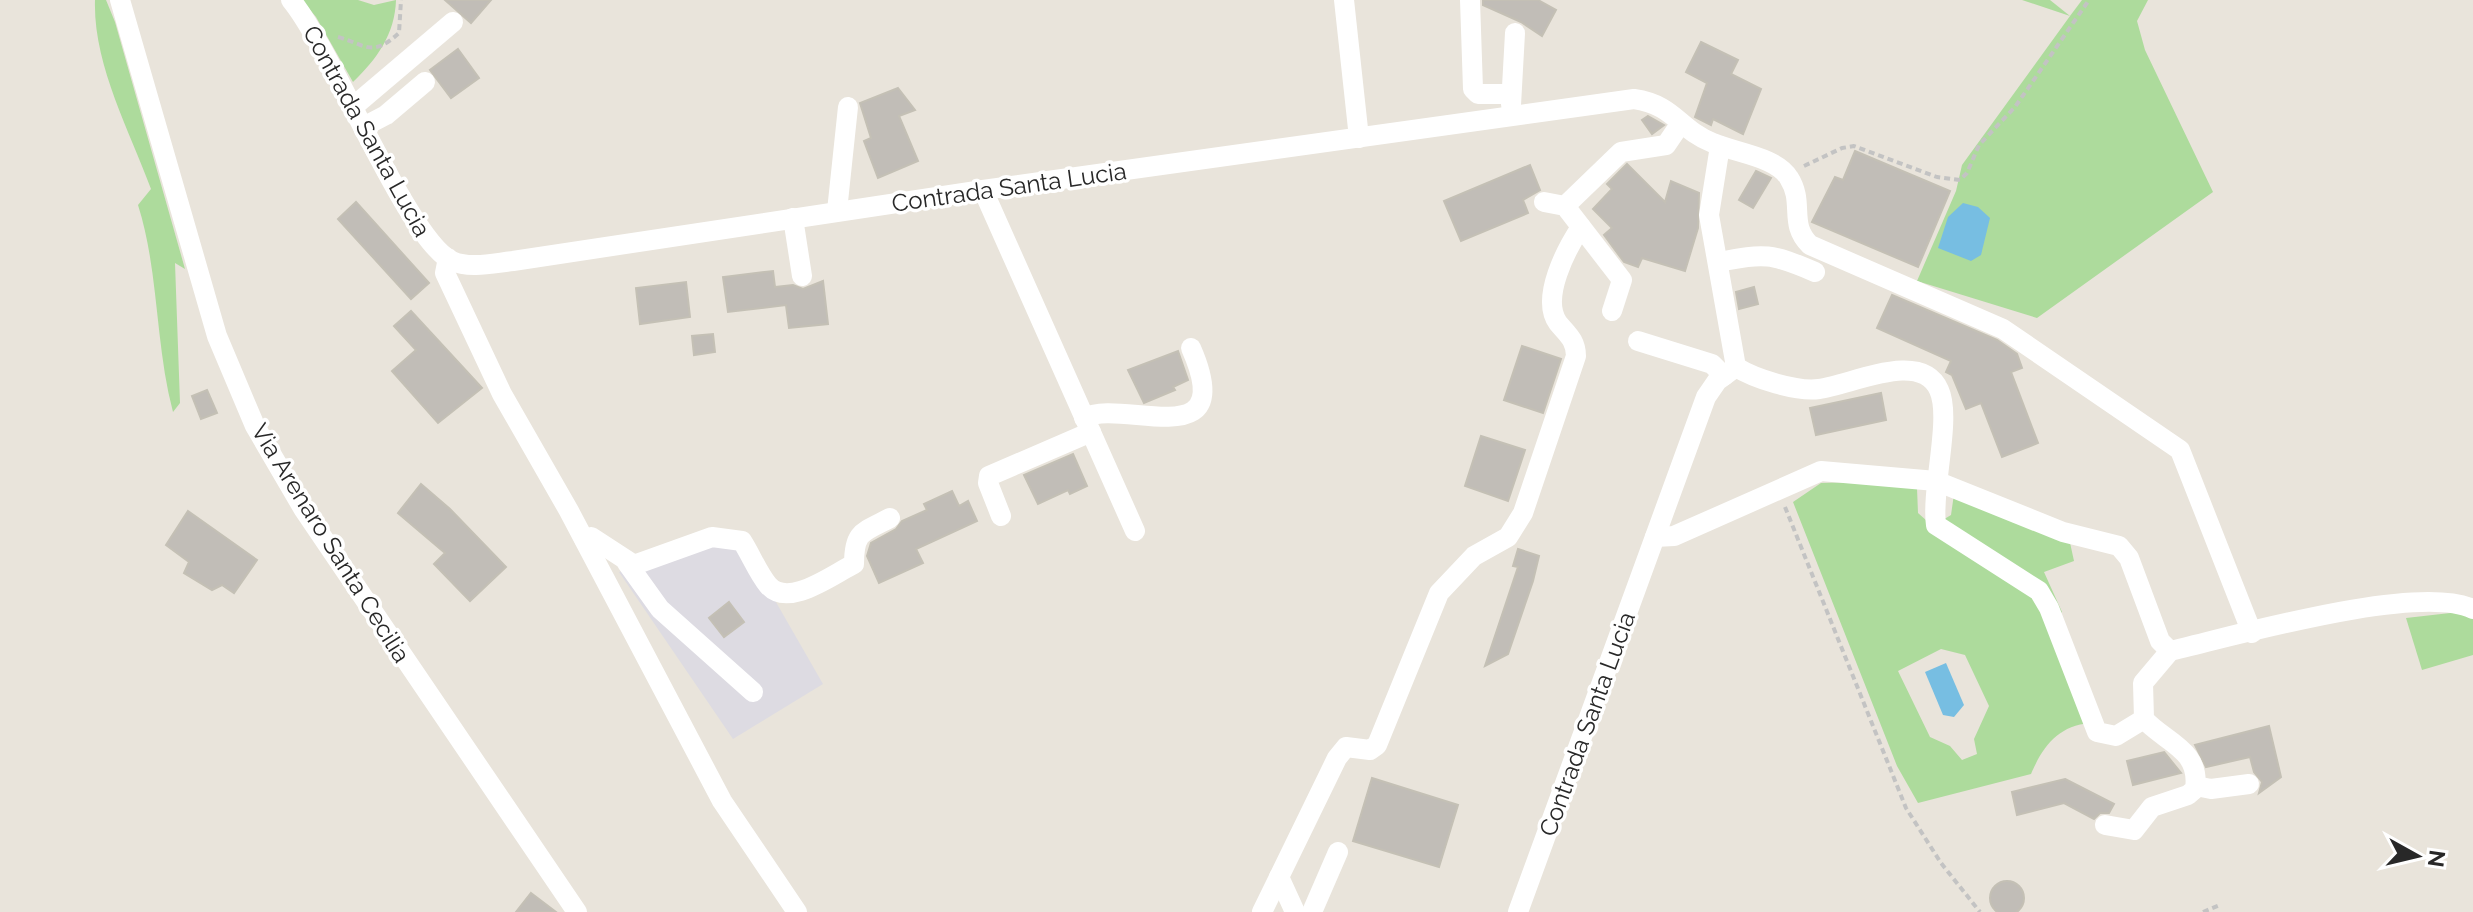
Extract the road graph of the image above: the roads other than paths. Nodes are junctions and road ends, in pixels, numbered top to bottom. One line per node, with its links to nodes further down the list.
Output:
1 (120, 0): 48 (street, Via Arenaro Santa Cecilia)
2 (291, 0): 9 (street, Contrada Santa Lucia)
3 (1344, 0): 14 (street)
4 (1470, 0): 8 (street)
5 (453, 22): 9 (street)
6 (1515, 33): 8 (street)
7 (425, 82): 13 (street)
8 (1509, 94): 11 (street)
9 (354, 106): 13 (street, Contrada Santa Lucia)
10 (848, 107): 19 (street)
11 (1512, 117): 12 (street, Contrada Santa Lucia); 14 (street, Contrada Santa Lucia)
12 (1681, 123): 15 (street, Contrada Santa Lucia); 18 (street)
13 (365, 126): 22 (street, Contrada Santa Lucia)
14 (1359, 138): 16 (street, Contrada Santa Lucia)
15 (1720, 146): 23 (street); 39 (street, Contrada Santa Lucia)
16 (983, 190): 19 (street, Contrada Santa Lucia); 30 (street)
17 (1544, 202): 18 (street)
18 (1565, 206): 21 (street)
19 (837, 211): 20 (street, Contrada Santa Lucia)
20 (793, 218): 22 (street, Contrada Santa Lucia); 25 (street)
21 (1581, 227): 26 (street); 47 (street)
22 (448, 258): 36 (street)
23 (1719, 262): 24 (street); 29 (street)
24 (1815, 272)
25 (802, 276)
26 (1612, 311)
27 (1638, 341): 29 (street)
28 (1191, 348): 30 (street)
29 (1730, 372): 31 (street); 35 (street, Contrada Santa Lucia)
30 (1087, 425): 32 (street); 34 (street)
31 (1936, 481): 35 (street); 40 (street); 42 (street)
32 (1001, 516)
33 (890, 518): 37 (street)
34 (1135, 531)
35 (1655, 537): 53 (street, Contrada Santa Lucia)
36 (584, 539): 37 (street); 49 (street)
37 (627, 563): 41 (street)
38 (2473, 609): 39 (street)
39 (2252, 633): 40 (street)
40 (2170, 651): 42 (street)
41 (753, 692)
42 (2144, 719): 44 (street)
43 (2249, 784): 44 (street)
44 (2196, 786): 45 (street)
45 (2105, 825)
46 (1338, 852): 52 (street)
47 (1279, 877): 50 (street); 51 (street)
48 (577, 912)
49 (797, 912)
50 (1262, 912)
51 (1295, 912)
52 (1312, 912)
53 (1518, 912)

